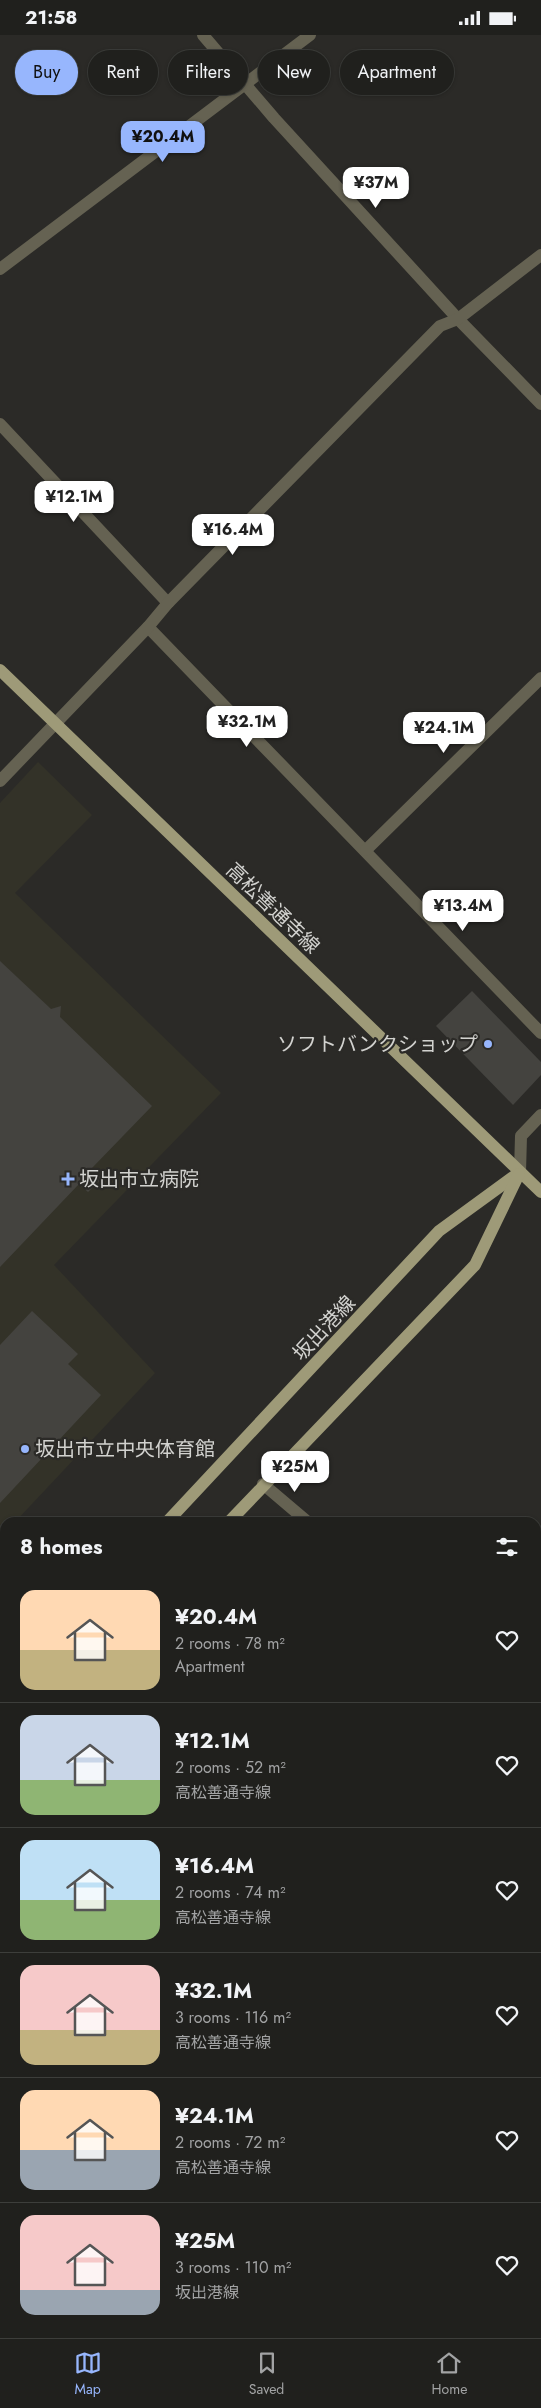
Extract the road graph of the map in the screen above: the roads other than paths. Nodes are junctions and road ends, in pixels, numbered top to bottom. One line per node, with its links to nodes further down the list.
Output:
1 (203, 35): 3 (street)
2 (310, 35): 4 (street)
3 (216, 50)
4 (248, 82)
5 (248, 87): 9 (street)
6 (230, 95): 8 (street)
7 (541, 255): 9 (street)
8 (0, 269)
9 (458, 319): 10 (street); 12 (street)
10 (541, 404)
11 (0, 424): 12 (street)
12 (168, 603): 13 (street)
13 (148, 627): 16 (street); 18 (street)
14 (0, 670): 16 (main road, 高松善通寺線)
15 (541, 678): 18 (street)
16 (54, 723): 17 (street); 21 (main road, 高松善通寺線)
17 (0, 781)
18 (366, 850): 19 (street)
19 (541, 1033)
20 (541, 1115): 21 (street)
21 (520, 1172): 22 (main road); 23 (main road); 24 (main road, 坂出港線)
22 (541, 1192)
23 (264, 1484): 25 (main road); 26 (street)
24 (172, 1517)
25 (234, 1517)
26 (302, 1517)

